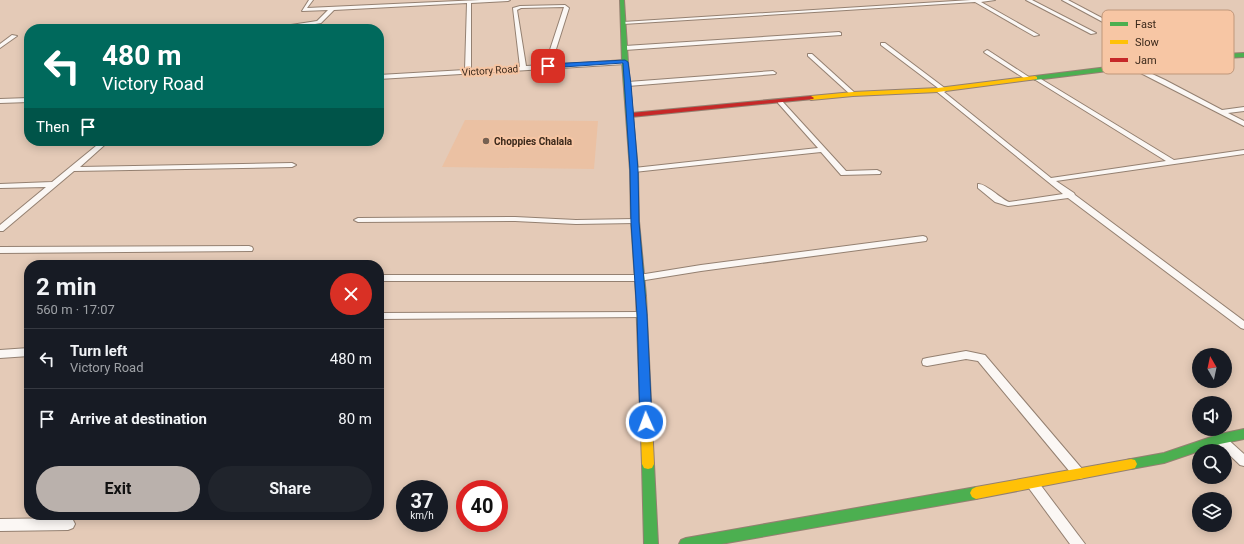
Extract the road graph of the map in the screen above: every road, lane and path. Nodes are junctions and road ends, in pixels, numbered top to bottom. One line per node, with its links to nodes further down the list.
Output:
1 (311, 0): 11 (street)
2 (361, 0): 10 (street)
3 (508, 0): 9 (street)
4 (622, 0): 13 (street)
5 (993, 0): 8 (street)
6 (1028, 0): 15 (street)
7 (1064, 0): 12 (street)
8 (975, 1): 13 (street); 17 (street)
9 (469, 2): 10 (street); 30 (street)
10 (358, 7): 11 (street)
11 (332, 9): 14 (street)
12 (1102, 20)
13 (623, 23): 21 (street)
14 (306, 24)
15 (1093, 32)
16 (839, 34): 21 (street)
17 (1036, 35)
18 (14, 36): 20 (street)
19 (883, 44): 36 (street)
20 (0, 46)
21 (625, 48): 26 (street)
22 (987, 52): 34 (street)
23 (810, 55): 37 (street)
24 (1234, 56): 25 (street)
25 (1244, 56)
26 (625, 62): 27 (street, Victory Road); 35 (street)
27 (548, 66): 28 (street, Victory Road); 28 (street)
28 (523, 68): 30 (street, Victory Road)
29 (1102, 69): 34 (street)
30 (468, 71): 33 (street, Victory Road)
31 (773, 73): 35 (street)
32 (1148, 74): 44 (street)
33 (384, 77)
34 (1032, 78): 36 (street); 50 (street)
35 (628, 84): 45 (street)
36 (941, 90): 37 (street); 55 (street)
37 (853, 94): 42 (street)
38 (24, 96): 39 (street)
39 (19, 100): 40 (street); 41 (street)
40 (24, 100)
41 (0, 101)
42 (780, 102): 45 (street); 48 (street)
43 (1244, 109): 44 (street)
44 (1222, 112): 46 (street)
45 (631, 115): 53 (street)
46 (1244, 124)
47 (100, 146): 52 (street)
48 (822, 150): 53 (street); 54 (street)
49 (1244, 152): 50 (street)
50 (1173, 162): 55 (street)
51 (292, 165): 52 (street)
52 (72, 169): 56 (street)
53 (634, 170): 61 (street)
54 (877, 172)
55 (1049, 180): 59 (street)
56 (54, 184): 57 (street); 62 (street)
57 (0, 186)
58 (981, 186): 59 (street)
59 (1071, 195): 70 (street)
60 (358, 220): 61 (street)
61 (635, 222): 67 (street)
62 (0, 229)
63 (923, 239): 67 (street)
64 (249, 249): 65 (street)
65 (0, 250)
66 (384, 278): 67 (street)
67 (639, 278): 68 (street)
68 (642, 315): 69 (street); 81 (street)
69 (384, 316)
70 (1244, 326)
71 (24, 352): 72 (street)
72 (0, 354)
73 (927, 362): 77 (street)
74 (1244, 434): 75 (street)
75 (1220, 439): 76 (street); 77 (street)
76 (1244, 461)
77 (1079, 474): 78 (street)
78 (1032, 483): 82 (street); 83 (street)
79 (68, 524): 80 (street)
80 (0, 526)
81 (651, 544)
82 (686, 544)
83 (1078, 544)

